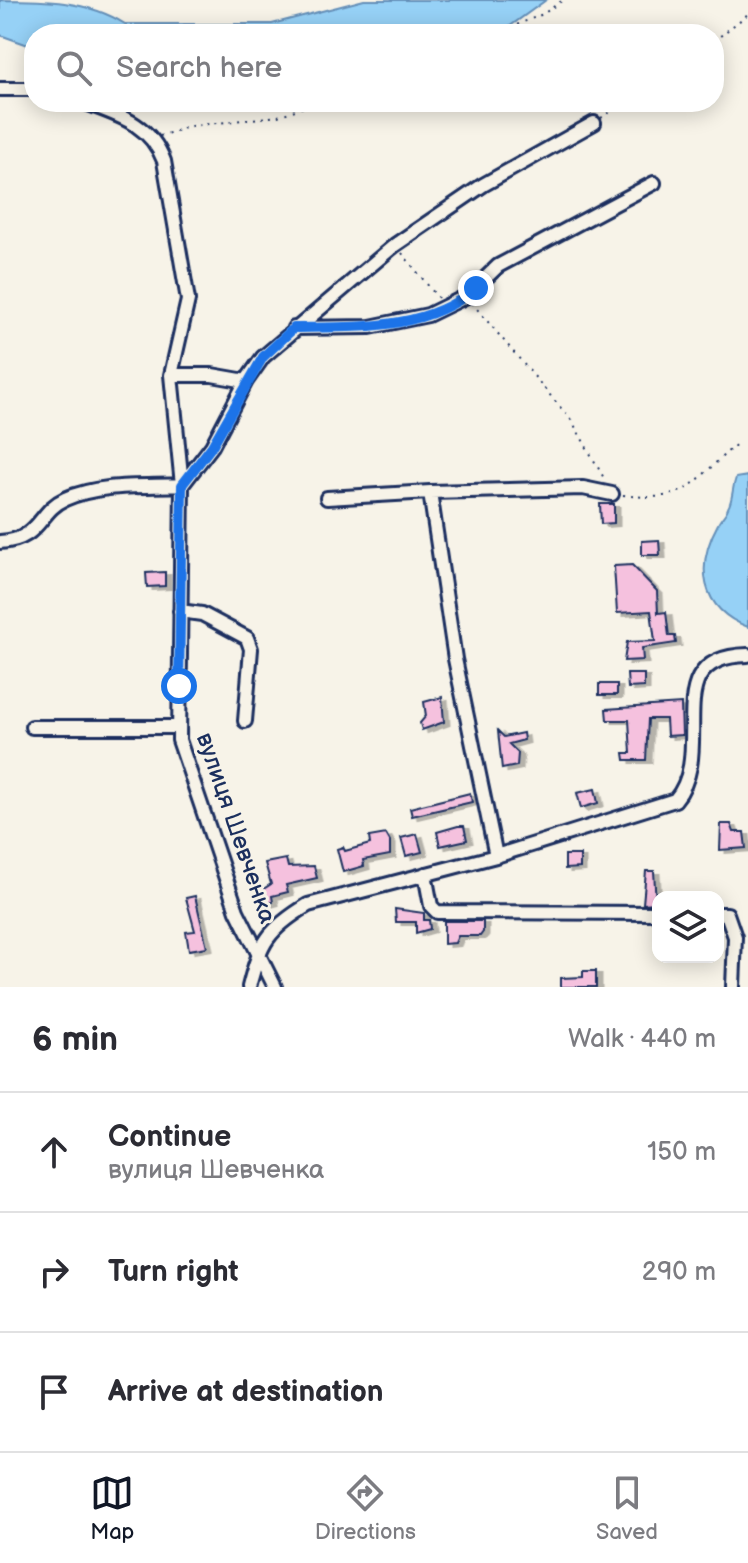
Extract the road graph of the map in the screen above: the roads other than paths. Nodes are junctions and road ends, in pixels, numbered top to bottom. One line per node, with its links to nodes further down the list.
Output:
1 (0, 89): 2 (street)
2 (24, 89)
3 (109, 112): 7 (street, вулиця Шевченка)
4 (594, 123): 6 (street)
5 (654, 183): 6 (street)
6 (294, 328): 8 (street)
7 (171, 375): 8 (street); 9 (street, вулиця Шевченка)
8 (246, 381): 9 (street)
9 (182, 485): 13 (street); 14 (street, вулиця Шевченка)
10 (430, 492): 11 (street); 12 (street); 19 (street)
11 (612, 494)
12 (327, 498)
13 (0, 542)
14 (180, 611): 16 (street); 18 (street, вулиця Шевченка)
15 (748, 655): 19 (street, вулиця Шевченка)
16 (245, 721)
17 (32, 727): 18 (street)
18 (177, 727): 23 (street, вулиця Шевченка)
19 (496, 856): 20 (street, вулиця Шевченка)
20 (425, 874): 21 (street); 23 (street, вулиця Шевченка)
21 (652, 913)
22 (724, 914): 26 (street)
23 (258, 952): 24 (street); 25 (street)
24 (249, 987)
25 (275, 987)
26 (733, 987)

